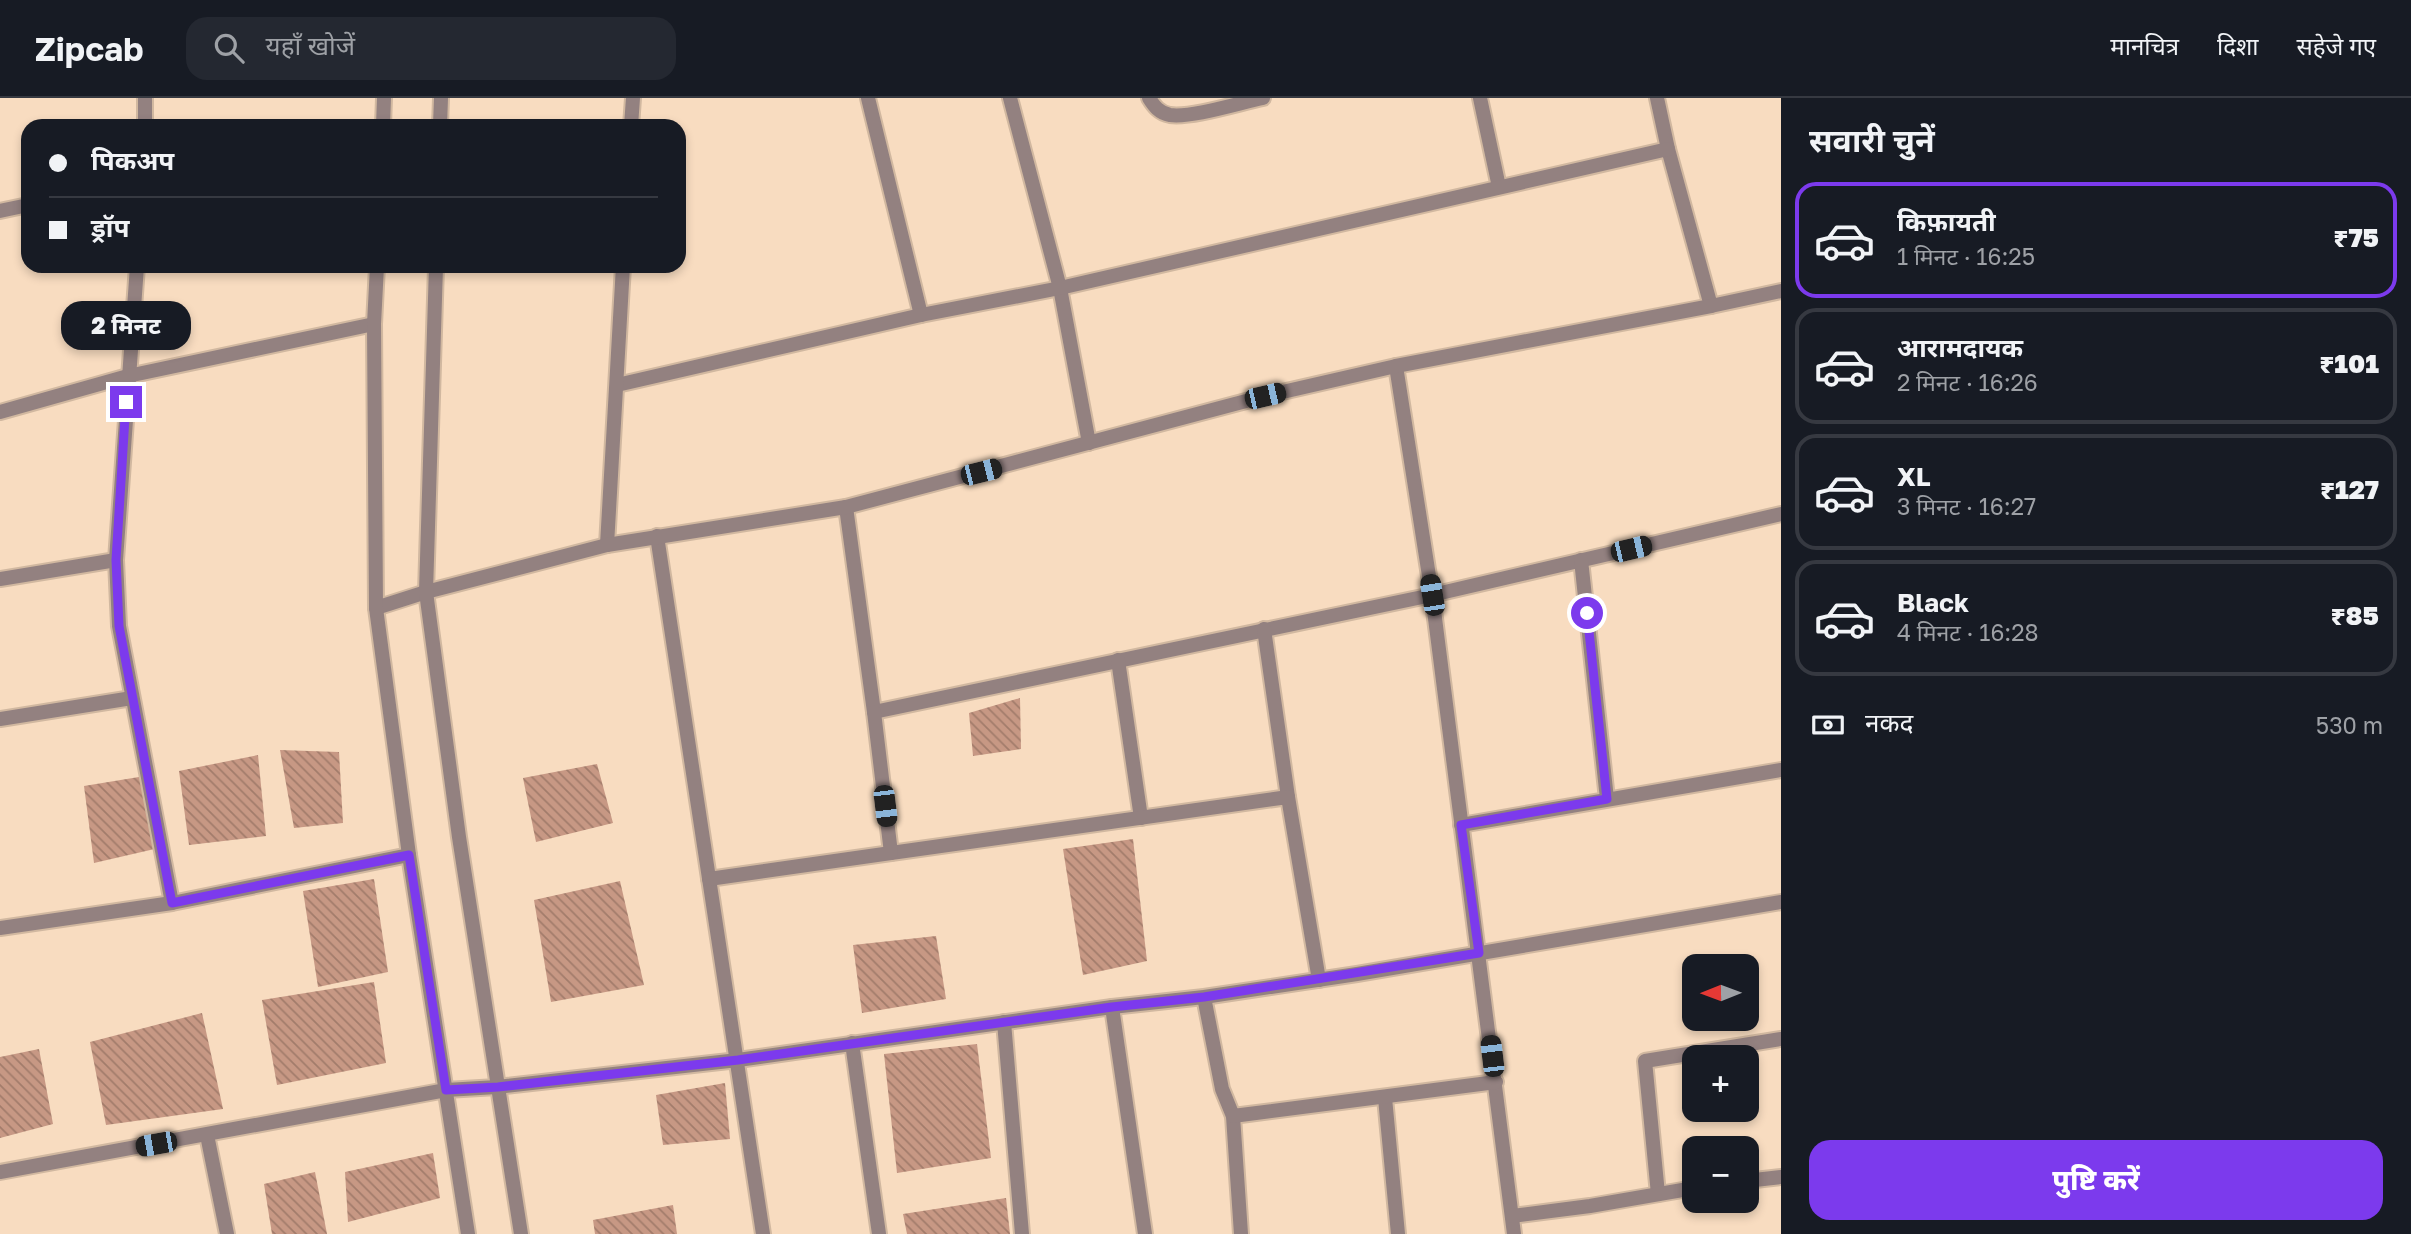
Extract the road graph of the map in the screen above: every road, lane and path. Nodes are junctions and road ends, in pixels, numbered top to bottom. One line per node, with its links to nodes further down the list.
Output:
1 (145, 98): 11 (street)
2 (384, 98): 12 (street)
3 (441, 98): 13 (street)
4 (633, 98): 14 (street)
5 (868, 98): 26 (street)
6 (1010, 98): 23 (street)
7 (1149, 98): 8 (street)
8 (1263, 98)
9 (1480, 98): 16 (street)
10 (1657, 98): 15 (street)
11 (145, 119)
12 (383, 119)
13 (440, 119)
14 (632, 119)
15 (1668, 149): 16 (street); 25 (street)
16 (1499, 187): 23 (street)
17 (21, 206): 18 (street)
18 (0, 211)
19 (136, 273): 29 (street)
20 (377, 273): 27 (street)
21 (436, 273): 40 (street)
22 (624, 273): 30 (street)
23 (1060, 288): 26 (street); 32 (street)
24 (1781, 291): 25 (street)
25 (1711, 306): 28 (street)
26 (920, 315): 30 (street)
27 (374, 324): 29 (street); 42 (street)
28 (1396, 366): 32 (street); 41 (street)
29 (128, 376): 31 (street); 37 (street)
30 (617, 386): 36 (street)
31 (0, 412)
32 (1089, 443): 33 (street)
33 (845, 507): 35 (street); 46 (street)
34 (1781, 514): 38 (street)
35 (657, 536): 36 (street); 55 (street)
36 (607, 545): 40 (street)
37 (116, 560): 39 (street); 45 (street)
38 (1581, 560): 41 (street); 50 (street)
39 (0, 579)
40 (426, 592): 42 (street); 68 (street)
41 (1432, 595): 43 (street); 52 (street)
42 (376, 608): 54 (street)
43 (1264, 629): 44 (street); 49 (street)
44 (1118, 660): 46 (street); 51 (street)
45 (132, 698): 47 (street); 57 (street)
46 (874, 712): 53 (street)
47 (0, 719)
48 (1781, 770): 50 (street)
49 (1288, 797): 51 (street); 60 (street)
50 (1607, 799): 52 (street)
51 (1141, 818): 53 (street)
52 (1461, 825): 59 (street)
53 (891, 853): 55 (street)
54 (409, 855): 57 (street); 69 (street)
55 (709, 879): 66 (street)
56 (1781, 902): 59 (street)
57 (172, 903): 58 (street)
58 (0, 928)
59 (1479, 953): 60 (street); 67 (street)
60 (1319, 980): 61 (street)
61 (1204, 997): 62 (street); 71 (street)
62 (1112, 1007): 63 (street); 85 (street)
63 (1004, 1022): 65 (street); 84 (street)
64 (1781, 1039): 77 (street)
65 (852, 1043): 66 (street); 83 (street)
66 (738, 1060): 68 (street); 82 (street)
67 (1496, 1082): 70 (street); 78 (street)
68 (498, 1087): 69 (street); 81 (street)
69 (446, 1090): 72 (street); 80 (street)
70 (1385, 1098): 71 (street); 87 (street)
71 (1233, 1116): 86 (street)
72 (207, 1135): 73 (street); 79 (street)
73 (0, 1172)
74 (1781, 1177): 75 (street)
75 (1759, 1180)
76 (1682, 1190): 77 (street)
77 (1658, 1194): 78 (street)
78 (1512, 1216): 88 (street)
79 (227, 1234)
80 (468, 1234)
81 (520, 1234)
82 (763, 1234)
83 (879, 1234)
84 (1022, 1234)
85 (1145, 1234)
86 (1241, 1234)
87 (1398, 1234)
88 (1514, 1234)

